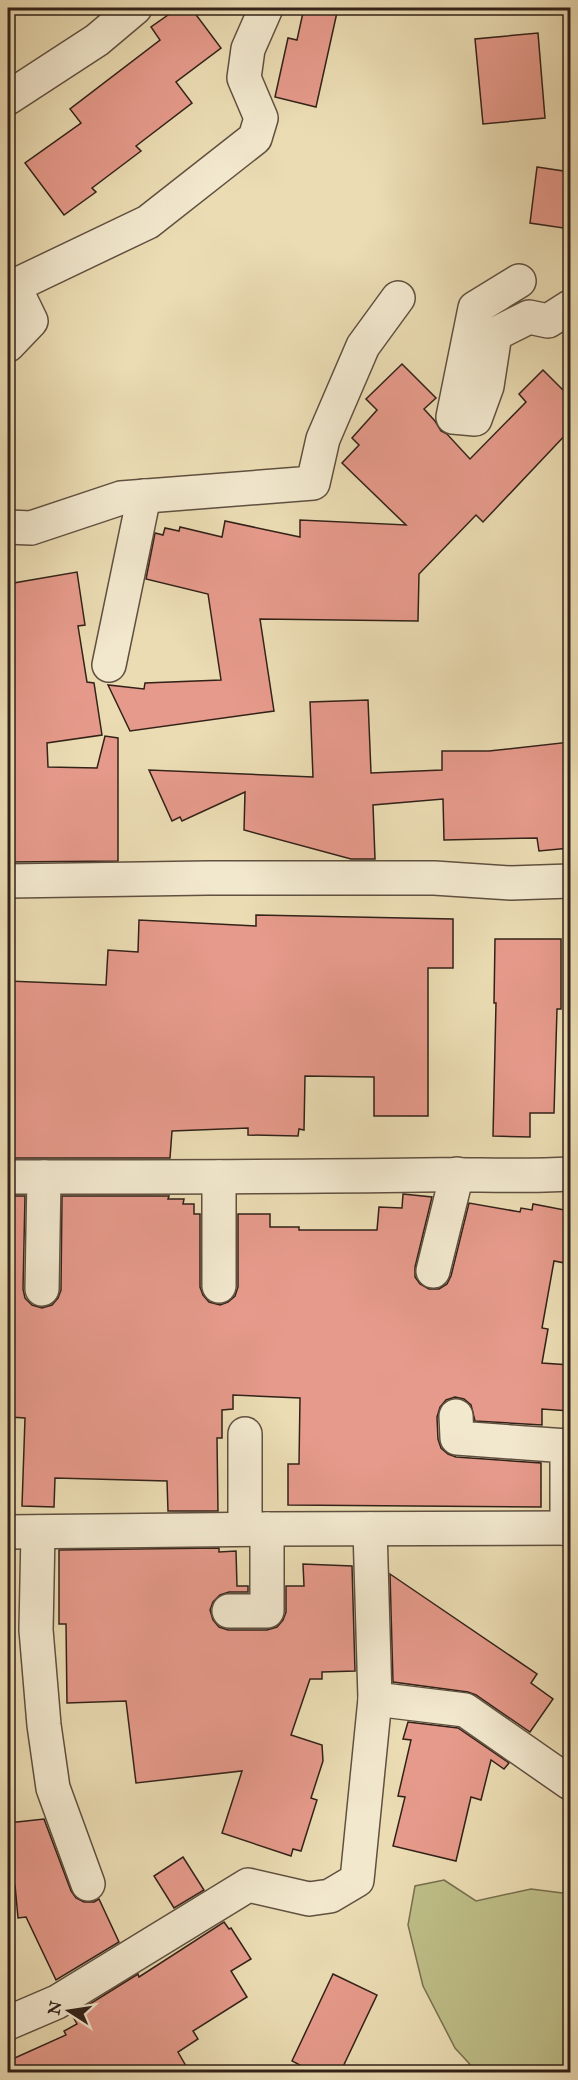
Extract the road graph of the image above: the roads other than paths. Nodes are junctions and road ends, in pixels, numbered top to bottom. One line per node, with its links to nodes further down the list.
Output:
1 (135, 8): 3 (street)
2 (266, 8): 7 (street)
3 (8, 98)
4 (519, 281): 6 (street)
5 (398, 298): 8 (street)
6 (570, 307)
7 (8, 345)
8 (144, 496): 9 (street); 10 (street)
9 (8, 526)
10 (109, 665)
11 (8, 881): 12 (street)
12 (570, 881)
13 (457, 1174): 14 (street); 17 (street); 18 (street)
14 (570, 1174)
15 (8, 1177): 16 (street)
16 (44, 1177): 17 (street); 20 (street)
17 (219, 1177): 19 (street)
18 (433, 1271)
19 (219, 1286)
20 (42, 1289)
21 (456, 1416): 25 (street)
22 (245, 1434): 23 (street)
23 (256, 1529): 24 (street); 26 (street); 27 (street)
24 (370, 1529): 25 (street); 28 (street)
25 (569, 1529)
26 (23, 1532): 30 (street)
27 (229, 1611)
28 (375, 1699): 29 (street); 31 (street)
29 (570, 1783)
30 (88, 1884)
31 (8, 2024)

